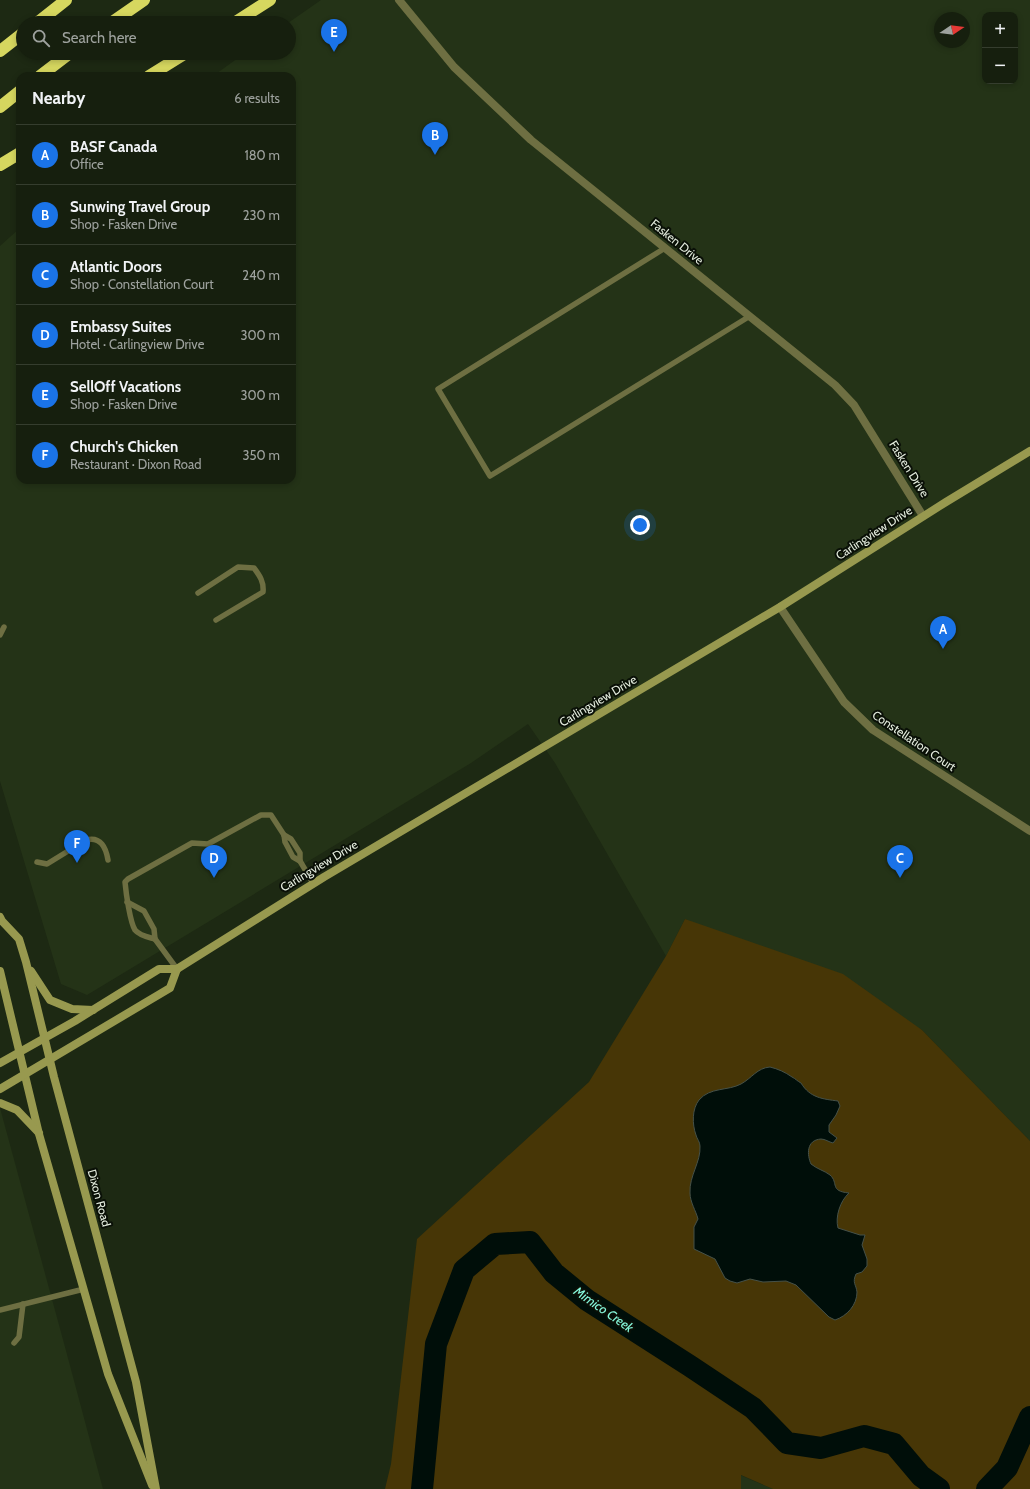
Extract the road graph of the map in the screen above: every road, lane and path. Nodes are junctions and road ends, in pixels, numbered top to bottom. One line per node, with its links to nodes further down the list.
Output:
1 (66, 0): 5 (highway)
2 (144, 0): 6 (highway)
3 (270, 0): 7 (highway)
4 (399, 0): 18 (street, Fasken Drive)
5 (45, 16)
6 (121, 16)
7 (245, 16)
8 (16, 39): 9 (highway)
9 (0, 51)
10 (61, 60): 12 (highway)
11 (175, 60): 13 (highway)
12 (45, 72)
13 (155, 72)
14 (16, 94): 15 (highway)
15 (0, 107)
16 (16, 155): 17 (highway)
17 (0, 165)
18 (665, 248): 19 (street, Fasken Drive); 19 (lane)
19 (750, 316): 21 (street, Fasken Drive)
20 (1030, 451): 21 (main road, Carlingview Drive)
21 (923, 516): 23 (main road, Carlingview Drive)
22 (198, 593): 24 (lane)
23 (780, 607): 27 (street, Constellation Court); 30 (main road, Carlingview Drive)
24 (216, 620)
25 (4, 627): 26 (lane)
26 (0, 635)
27 (1030, 831)
28 (108, 860): 29 (lane)
29 (37, 862)
30 (313, 884): 31 (lane); 35 (main road, Carlingview Drive)
31 (127, 902): 33 (lane); 33 (lane)
32 (0, 922): 34 (main road, Dixon Road)
33 (155, 939): 35 (lane)
34 (26, 962): 37 (main road); 38 (main road, Dixon Road)
35 (177, 969): 37 (main road, Carlingview Drive); 40 (main road)
36 (0, 971): 39 (main road, Dixon Road)
37 (93, 1010): 38 (main road, Carlingview Drive)
38 (45, 1038): 39 (main road, Carlingview Drive); 40 (main road, Dixon Road)
39 (20, 1052): 41 (main road, Carlingview Drive); 42 (main road, Dixon Road)
40 (50, 1059): 42 (main road); 50 (main road, Dixon Road)
41 (0, 1063)
42 (25, 1074): 43 (main road); 45 (main road, Dixon Road)
43 (0, 1089)
44 (0, 1103): 45 (main road)
45 (39, 1134): 46 (main road, Dixon Road)
46 (84, 1289): 47 (lane); 50 (main road, Dixon Road)
47 (23, 1304): 48 (lane); 49 (lane)
48 (0, 1310)
49 (14, 1343)
50 (155, 1489)

